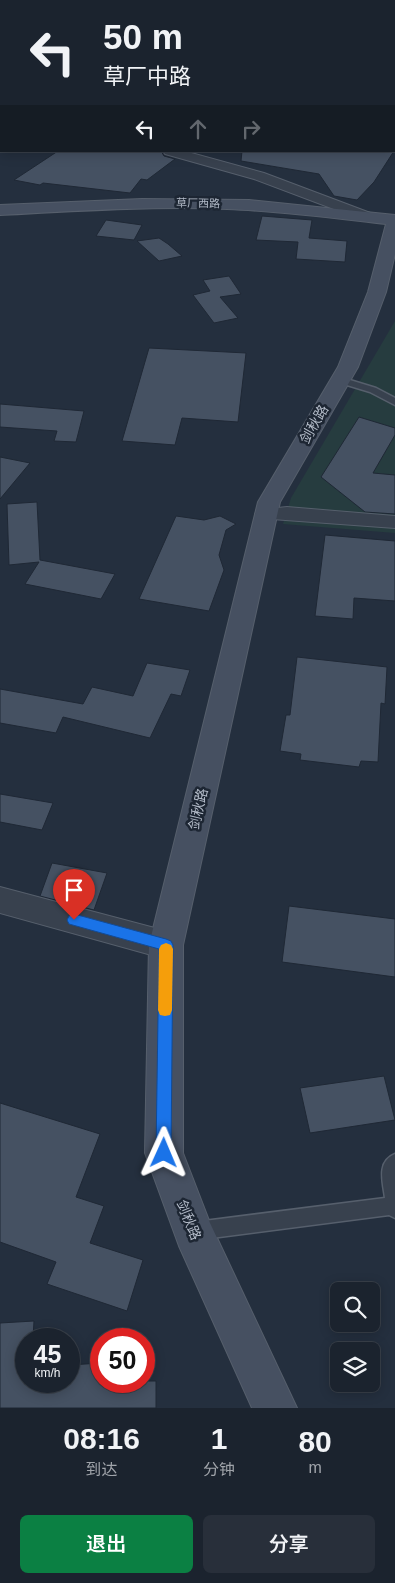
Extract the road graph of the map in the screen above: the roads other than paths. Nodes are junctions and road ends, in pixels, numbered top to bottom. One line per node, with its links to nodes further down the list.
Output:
1 (172, 152): 3 (street)
2 (0, 210): 3 (main road, 草厂西路)
3 (388, 219): 4 (main road, 剑秋路)
4 (340, 380): 5 (lane); 6 (main road, 剑秋路)
5 (395, 402)
6 (266, 514): 7 (street); 9 (main road, 剑秋路)
7 (395, 522)
8 (0, 900): 9 (street)
9 (166, 945): 12 (main road, 剑秋路)
10 (395, 1163): 11 (lane)
11 (394, 1208): 12 (lane)
12 (193, 1232): 13 (main road, 剑秋路)
13 (275, 1408)

